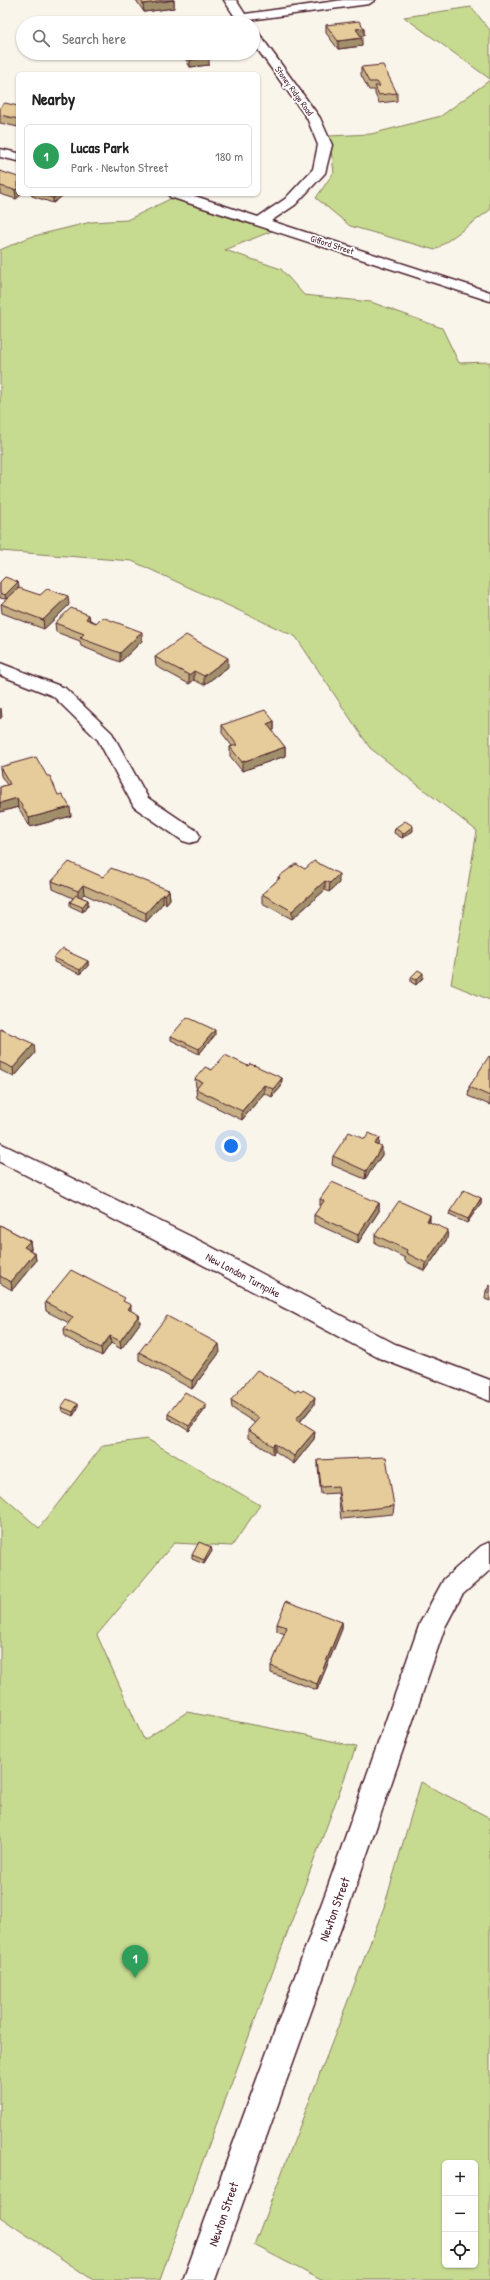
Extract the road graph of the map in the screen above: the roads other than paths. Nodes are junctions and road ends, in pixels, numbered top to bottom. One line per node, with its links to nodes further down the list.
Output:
1 (230, 0): 3 (street)
2 (369, 0): 4 (street)
3 (240, 16)
4 (260, 17)
5 (260, 44): 9 (street, Stoney Ridge Road)
6 (0, 154): 7 (street)
7 (16, 157)
8 (180, 196): 9 (street, Gifford Street)
9 (261, 221): 10 (street, Gifford Street)
10 (490, 297)
11 (0, 669): 12 (street)
12 (190, 836)
13 (0, 1152): 14 (street, New London Turnpike)
14 (490, 1391)
15 (490, 1554): 16 (street, Newton Street)
16 (199, 2280)

